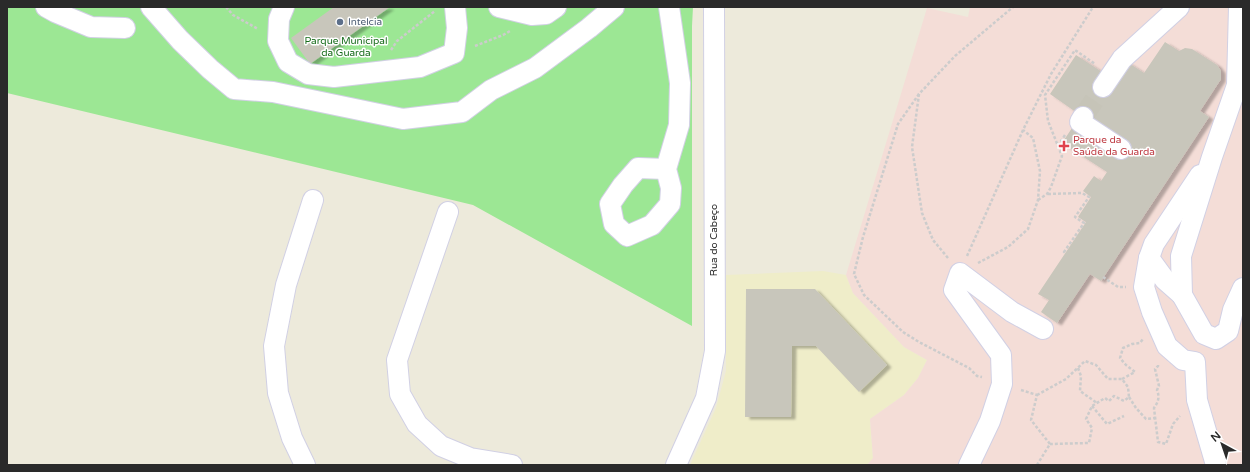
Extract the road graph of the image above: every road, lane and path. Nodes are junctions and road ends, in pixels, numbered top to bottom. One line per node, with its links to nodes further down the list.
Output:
1 (46, 7): 17 (street)
2 (151, 7): 9 (street)
3 (226, 7): 18 (path)
4 (284, 7): 18 (street)
5 (440, 7): 21 (path)
6 (455, 7): 19 (street)
7 (499, 7): 16 (street)
8 (556, 7): 16 (street)
9 (614, 7)
10 (669, 7): 30 (street)
11 (714, 7): 60 (street, Rua do Cabeço)
12 (1013, 7): 23 (path)
13 (1093, 7): 25 (path)
14 (1179, 7): 22 (street)
15 (1239, 7): 29 (street)
16 (532, 15): 19 (path)
17 (126, 28)
18 (278, 41): 21 (street)
19 (454, 53): 21 (street)
20 (1097, 65): 27 (path)
21 (379, 72)
22 (1103, 87)
23 (918, 94): 37 (path); 49 (path)
24 (1083, 117): 28 (street)
25 (1023, 130): 33 (path); 37 (path)
26 (1067, 133): 27 (path)
27 (1058, 146): 31 (path)
28 (1121, 149)
29 (1212, 157): 36 (street); 41 (street)
30 (666, 169)
31 (1047, 194): 33 (path); 35 (path)
32 (312, 200): 58 (street)
33 (1038, 200): 37 (path)
34 (448, 212): 59 (street)
35 (1066, 252)
36 (1149, 258): 41 (street); 42 (street)
37 (960, 273): 43 (street); 49 (street)
38 (1103, 277): 39 (path)
39 (1118, 287)
40 (1243, 288): 41 (street)
41 (1182, 294)
42 (1152, 312): 44 (path); 52 (street)
43 (1043, 329)
44 (1140, 343): 45 (path); 48 (path)
45 (1146, 347)
46 (1157, 361): 56 (path)
47 (1078, 368): 48 (path); 50 (path); 53 (path)
48 (1122, 378): 51 (path)
49 (1002, 384): 50 (path); 61 (street)
50 (1037, 395): 57 (path)
51 (1129, 397): 53 (path); 56 (path)
52 (1196, 400): 56 (path); 63 (street)
53 (1097, 403): 54 (path)
54 (1092, 406): 55 (path); 57 (path)
55 (1124, 416)
56 (1155, 418)
57 (1050, 444): 62 (path)
58 (305, 465)
59 (512, 465)
60 (676, 465)
61 (969, 465)
62 (1037, 465)
63 (1216, 465)

